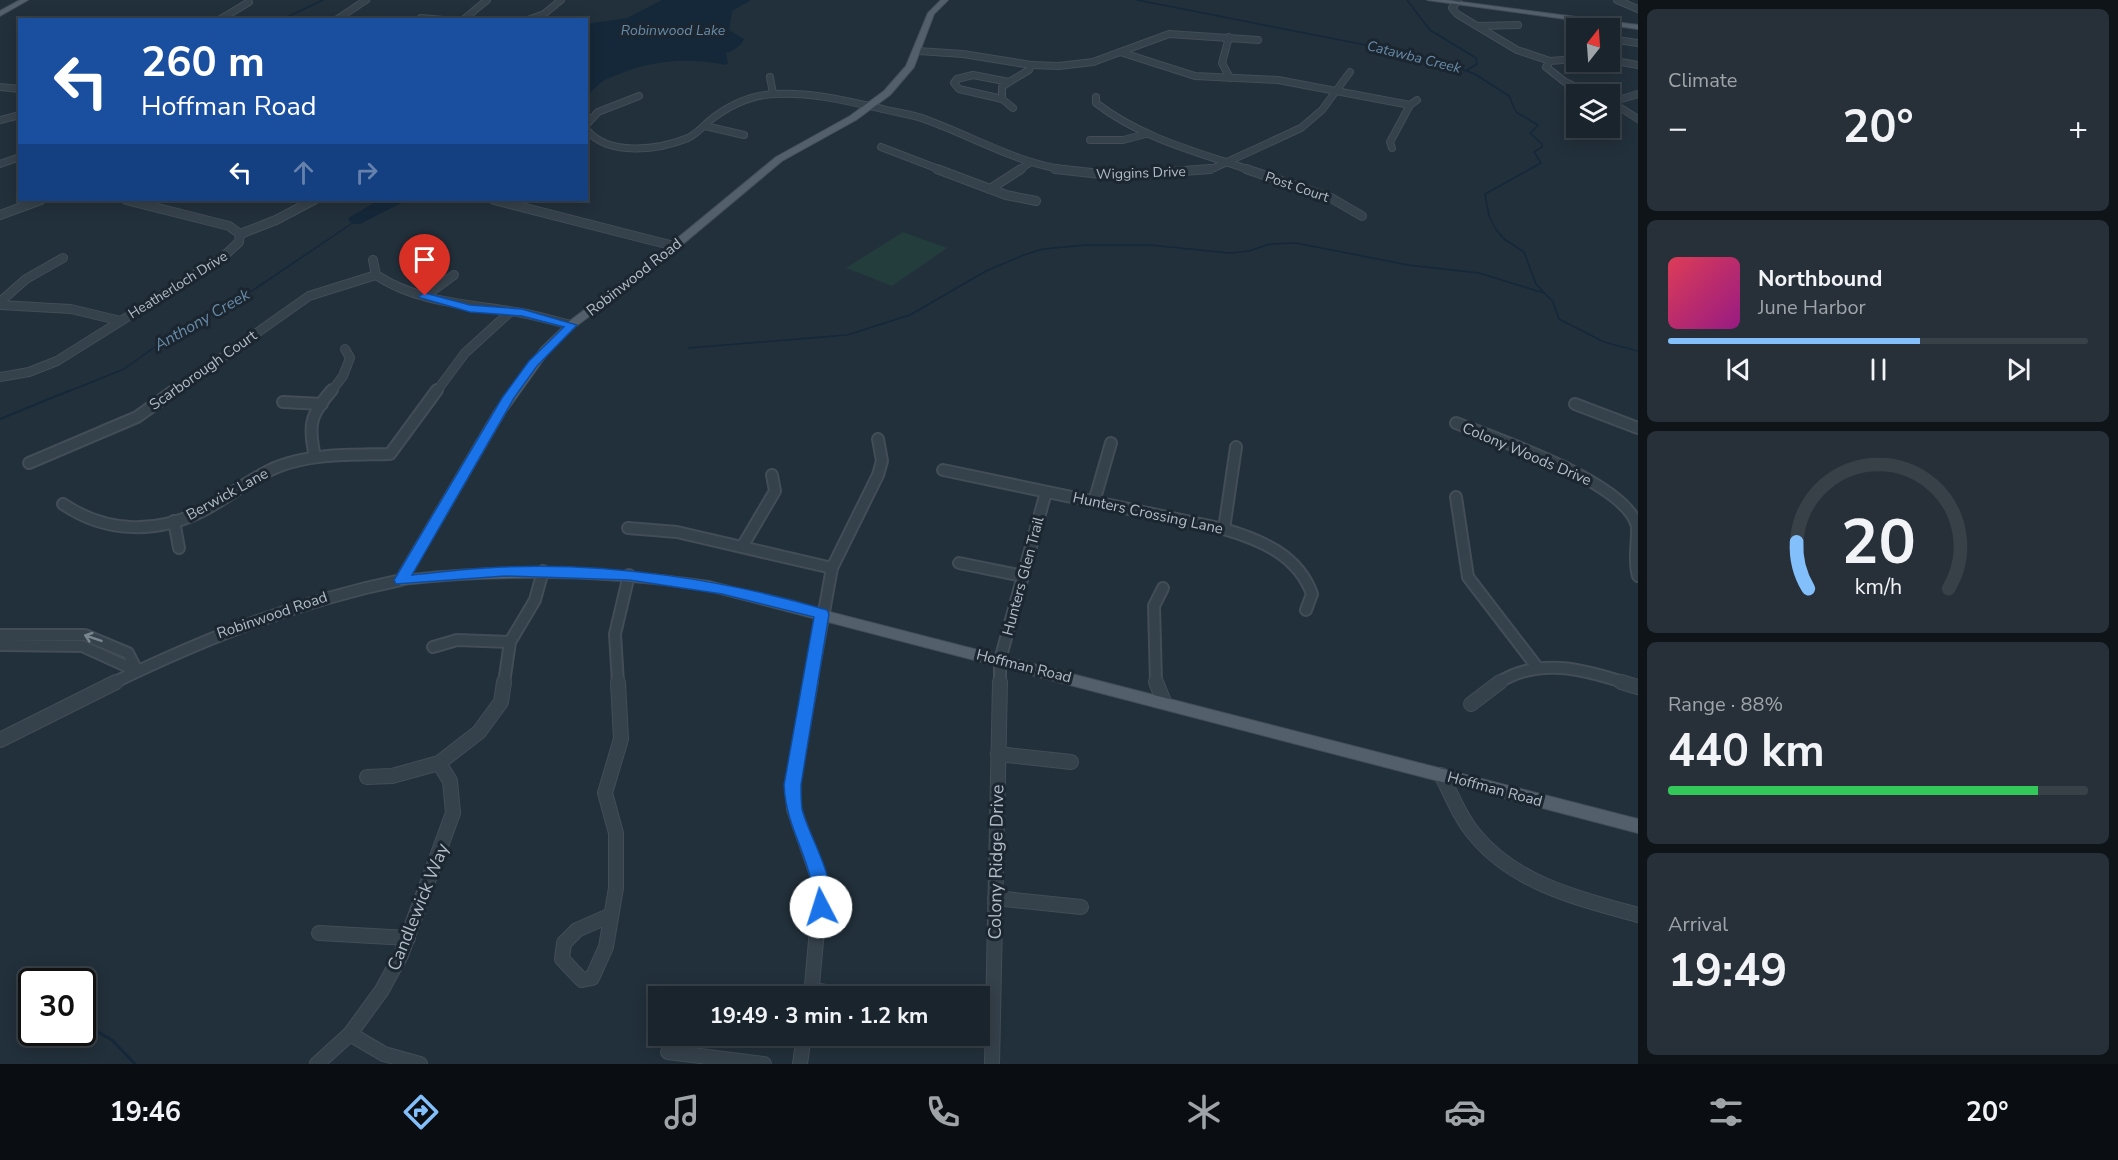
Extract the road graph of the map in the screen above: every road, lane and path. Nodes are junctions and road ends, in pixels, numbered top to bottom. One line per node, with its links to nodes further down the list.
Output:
1 (25, 0): 11 (main road)
2 (366, 0): 13 (street)
3 (487, 0): 14 (street)
4 (561, 0): 15 (street)
5 (945, 0): 23 (main road, Robinwood Road)
6 (1430, 0): 8 (main road)
7 (1617, 0): 10 (street)
8 (1454, 1): 17 (street); 18 (main road)
9 (249, 3): 12 (street)
10 (1638, 9)
11 (0, 14)
12 (223, 18)
13 (339, 18)
14 (466, 18)
15 (534, 18)
16 (1518, 25): 17 (street)
17 (1477, 26): 26 (street)
18 (1638, 26)
19 (1229, 37): 20 (street); 24 (street); 32 (street)
20 (1258, 40)
21 (1620, 40): 22 (street)
22 (1638, 43)
23 (918, 51): 28 (street); 45 (main road, Robinwood Road)
24 (1120, 52): 28 (street); 32 (street)
25 (1566, 60): 26 (street)
26 (1550, 61): 34 (street)
27 (1620, 62): 29 (street)
28 (1031, 65): 33 (street)
29 (1638, 65)
30 (1350, 72): 37 (street, Wiggins Drive)
31 (770, 76): 38 (street)
32 (1230, 78): 37 (street)
33 (1009, 82): 42 (street); 42 (street)
34 (1570, 84)
35 (0, 87): 36 (street)
36 (18, 89)
37 (1335, 91): 46 (street); 62 (street, Wiggins Drive)
38 (773, 94): 45 (street, Wiggins Drive); 53 (street, Wiggins Drive)
39 (1638, 94): 43 (street)
40 (639, 96): 52 (street)
41 (1096, 97): 55 (street, Post Court)
42 (1002, 99): 47 (street)
43 (1620, 99)
44 (1417, 100): 46 (street)
45 (872, 105): 61 (street, Wiggins Drive); 73 (main road, Robinwood Road)
46 (1410, 105): 59 (street)
47 (1013, 108)
48 (1620, 108): 50 (street)
49 (18, 116): 51 (street)
50 (1638, 119)
51 (0, 120)
52 (588, 124)
53 (705, 126): 54 (street, Wiggins Drive); 56 (street)
54 (588, 131)
55 (1146, 134): 57 (street); 62 (street, Post Court)
56 (744, 135)
57 (1090, 140)
58 (881, 147): 64 (street)
59 (1392, 148)
60 (18, 158): 63 (street)
61 (1031, 162): 62 (street, Wiggins Drive); 64 (street)
62 (1229, 162): 71 (street, Post Court)
63 (0, 164)
64 (990, 189): 69 (street)
65 (38, 201): 70 (street)
66 (130, 201): 72 (street)
67 (312, 201): 72 (street)
68 (498, 201): 73 (street)
69 (1036, 201)
70 (0, 215)
71 (1362, 216)
72 (240, 234): 81 (street, Heatherloch Drive)
73 (674, 246): 82 (main road, Robinwood Road)
74 (63, 258): 79 (street)
75 (373, 260): 76 (street)
76 (376, 275): 78 (street); 94 (street, Scarborough Court)
77 (454, 275): 78 (street)
78 (425, 296): 80 (street)
79 (0, 303): 81 (street)
80 (510, 312): 82 (street); 93 (street, Berwick Lane)
81 (121, 321): 84 (street, Heatherloch Drive)
82 (571, 325): 113 (main road, Robinwood Road)
83 (345, 349): 86 (street)
84 (0, 377)
85 (283, 402): 86 (street)
86 (322, 404): 93 (street)
87 (1575, 404): 89 (street)
88 (1455, 423): 102 (street, Colony Woods Drive)
89 (1638, 429)
90 (878, 439): 108 (street)
91 (1112, 443): 99 (street)
92 (1236, 447): 104 (street)
93 (315, 457): 101 (street, Berwick Lane)
94 (28, 463)
95 (943, 470): 97 (street, Hunters Crossing Lane)
96 (772, 475): 105 (street)
97 (1046, 492): 99 (street, Hunters Crossing Lane); 111 (street, Hunters Glen Trail)
98 (1456, 497): 121 (street)
99 (1094, 502): 104 (street, Hunters Crossing Lane)
100 (63, 504): 101 (street, Berwick Lane)
101 (174, 521): 106 (street)
102 (1637, 522): 112 (street, Colony Woods Drive)
103 (628, 528): 105 (street)
104 (1224, 530): 115 (street, Hunters Crossing Lane)
105 (742, 547): 108 (street)
106 (179, 548)
107 (959, 562): 111 (street)
108 (832, 568): 116 (street)
109 (543, 571): 110 (main road, Hoffman Road); 113 (main road, Hoffman Road); 118 (street)
110 (629, 575): 116 (main road, Hoffman Road); 135 (street)
111 (1023, 576): 120 (street, Hunters Glen Trail)
112 (1638, 576)
113 (401, 580): 122 (street, Robinwood Road)
114 (1163, 588): 124 (street)
115 (1306, 610)
116 (822, 614): 120 (main road, Hoffman Road); 139 (street)
117 (2, 640): 122 (street)
118 (510, 642): 119 (street); 128 (street)
119 (433, 647)
120 (1000, 660): 124 (main road, Hoffman Road); 127 (street, Colony Ridge Drive)
121 (1537, 667): 123 (street); 125 (street)
122 (137, 671): 126 (street, Robinwood Road)
123 (1638, 687)
124 (1164, 702): 130 (main road, Hoffman Road)
125 (1471, 704)
126 (0, 740)
127 (998, 754): 129 (street); 133 (street, Colony Ridge Drive)
128 (439, 762): 131 (street); 138 (street, Candlewick Way)
129 (1071, 762)
130 (1442, 775): 132 (main road, Hoffman Road); 136 (street)
131 (367, 777)
132 (1638, 826)
133 (994, 898): 134 (street); 140 (street, Colony Ridge Drive)
134 (1081, 907)
135 (611, 915): 135 (street)
136 (1638, 915)
137 (319, 933): 138 (street)
138 (408, 938): 141 (street, Candlewick Way)
139 (812, 986)
140 (988, 986)
141 (350, 1034): 145 (street, Candlewick Way); 146 (street)
142 (802, 1046): 148 (street)
143 (990, 1046): 149 (street, Colony Ridge Drive)
144 (668, 1052): 147 (street)
145 (317, 1064)
146 (420, 1064)
147 (765, 1064)
148 (800, 1064)
149 (992, 1064)

